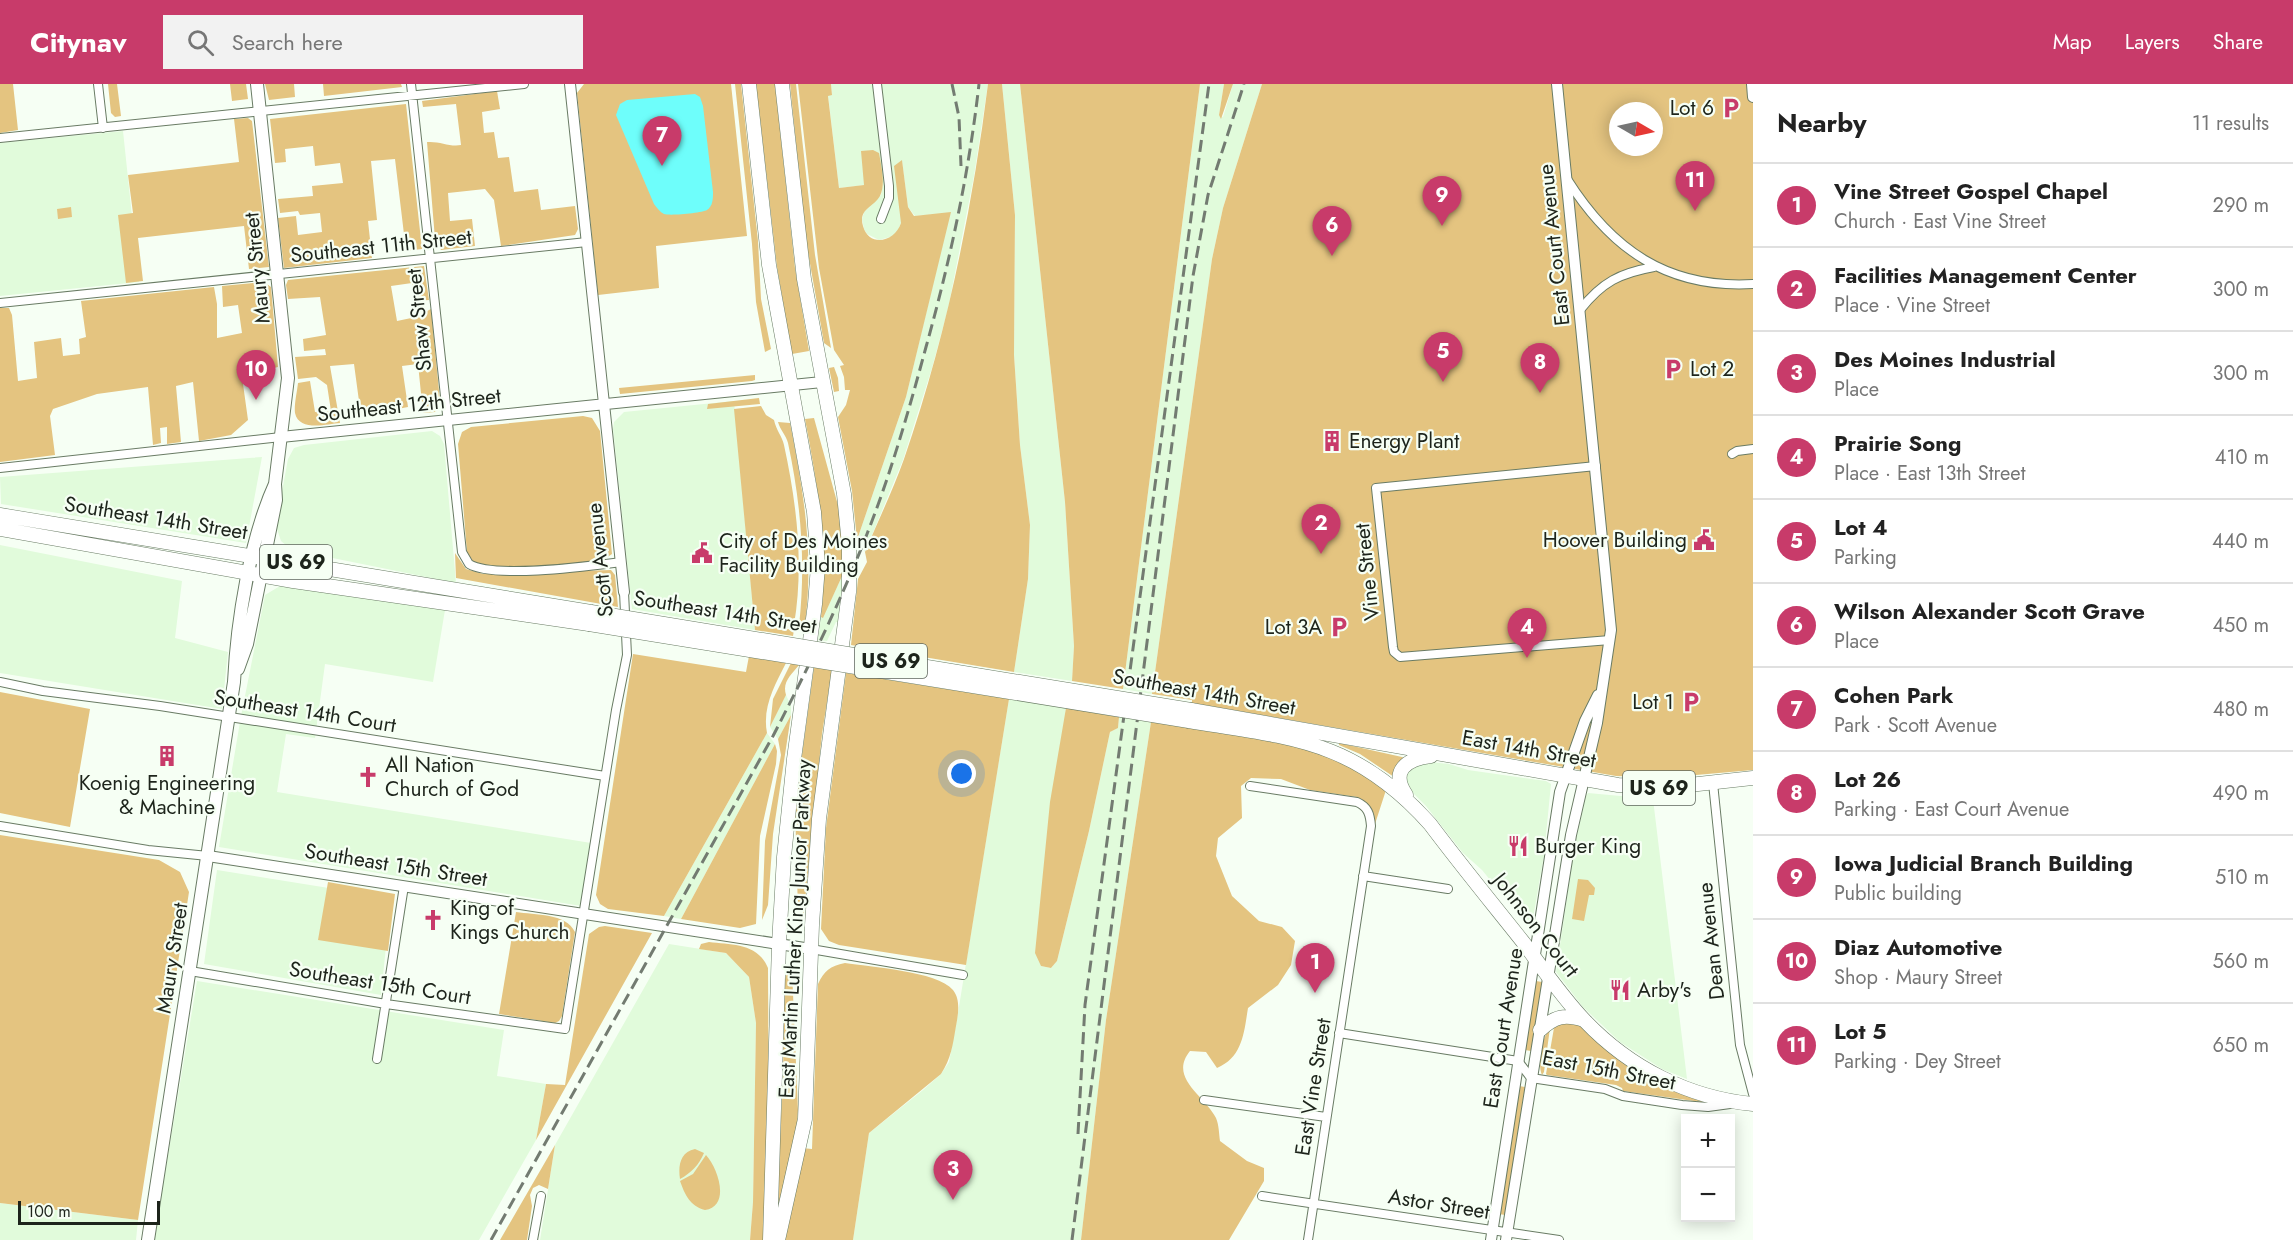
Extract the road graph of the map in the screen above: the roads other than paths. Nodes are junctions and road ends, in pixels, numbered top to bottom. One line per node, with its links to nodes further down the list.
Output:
1 (98, 84): 14 (street)
2 (257, 84): 13 (main road, Maury Street)
3 (411, 84): 11 (street, Shaw Street)
4 (524, 84): 11 (street)
5 (570, 84): 18 (street, Scott Avenue)
6 (749, 84): 26 (main road, East Martin Luther King Junior Parkway)
7 (782, 84): 25 (main road, East Martin Luther King Junior Parkway)
8 (877, 84): 17 (street)
9 (1557, 84): 16 (street, East Court Avenue)
10 (1752, 84): 12 (street)
11 (413, 96): 13 (street); 19 (street, Shaw Street)
12 (1753, 97)
13 (260, 112): 14 (street); 21 (main road, Maury Street)
14 (103, 128): 15 (street)
15 (0, 138)
16 (1567, 178): 20 (street); 24 (street, East Court Avenue)
17 (881, 219)
18 (586, 242): 19 (street, Southeast 11th Street); 27 (street, Scott Avenue)
19 (430, 259): 21 (street, Southeast 11th Street); 28 (street, Shaw Street)
20 (1654, 267): 22 (street); 24 (street)
21 (277, 274): 23 (street, Southeast 11th Street); 29 (main road, Maury Street)
22 (1753, 284)
23 (0, 303)
24 (1580, 310): 32 (street, East Court Avenue)
25 (822, 382): 26 (street, Southeast 12th Street); 61 (main road, East Martin Luther King Junior Parkway)
26 (792, 386): 27 (street, Southeast 12th Street); 60 (main road, East Martin Luther King Junior Parkway)
27 (604, 405): 28 (street, Southeast 12th Street); 37 (street, Scott Avenue)
28 (448, 421): 29 (street, Southeast 12th Street); 37 (street, Shaw Street)
29 (281, 437): 33 (street, Southeast 12th Street); 36 (main road, Maury Street)
30 (1753, 450): 31 (street)
31 (1732, 454)
32 (1596, 466): 41 (street, East Court Avenue); 41 (street, Vine Street)
33 (0, 468)
34 (0, 515): 36 (main road, Southeast 14th Street / US 69)
35 (0, 529): 38 (main road, Southeast 14th Street / US 69)
36 (259, 556): 38 (main road, Maury Street); 40 (main road, Southeast 14th Street / US 69)
37 (621, 562): 39 (street, Scott Avenue)
38 (255, 575): 40 (main road, Southeast 14th Street / US 69); 45 (main road, Maury Street)
39 (624, 592): 47 (street, Scott Avenue)
40 (590, 618): 44 (main road, Southeast 14th Street / US 69, bridge)
41 (1610, 640): 43 (street, East Court Avenue)
42 (0, 682): 45 (street, Southeast 14th Court)
43 (1602, 687): 48 (street, East Court Avenue); 50 (street, East Court Avenue)
44 (1190, 716): 46 (main road, Southeast 14th Street / US 69); 53 (main road, Southeast 14th Street / US 69)
45 (229, 717): 47 (street, Southeast 14th Court); 55 (main road, Maury Street)
46 (1442, 755): 48 (main road, East 14th Street / US 69); 53 (main road)
47 (605, 776): 59 (street, Scott Avenue)
48 (1565, 776): 50 (main road, East 14th Street / US 69); 62 (street, East Court Avenue)
49 (1753, 778): 51 (main road, East 14th Street / US 69)
50 (1583, 780): 51 (main road, East 14th Street / US 69); 65 (street, East Court Avenue)
51 (1713, 783): 75 (street, Dean Avenue)
52 (1250, 786): 56 (street, East Vine Street)
53 (1410, 801): 62 (main road, Johnson Court / US 69)
54 (0, 826): 55 (street, Southeast 15th Street)
55 (207, 856): 57 (street, Southeast 15th Street); 63 (main road, Maury Street)
56 (1363, 876): 58 (street); 70 (street, East Vine Street)
57 (405, 886): 59 (street, Southeast 15th Street); 66 (street)
58 (1448, 889)
59 (582, 915): 60 (street, Southeast 15th Street); 68 (street, Scott Avenue)
60 (779, 944): 61 (street, Southeast 15th Street); 87 (main road, East Martin Luther King Junior Parkway)
61 (811, 949): 64 (street, Southeast 15th Street); 88 (main road, East Martin Luther King Junior Parkway)
62 (1534, 957): 65 (main road, Johnson Court / US 69); 72 (street, East Court Avenue)
63 (190, 971): 66 (street, Southeast 15th Court); 85 (main road, Maury Street)
64 (963, 975)
65 (1549, 977): 67 (main road, Johnson Court / US 69); 69 (street, East Court Avenue)
66 (386, 1004): 68 (street, Southeast 15th Court); 71 (street)
67 (1584, 1020): 69 (main road); 73 (main road, Johnson Court / US 69)
68 (565, 1029)
69 (1540, 1030): 74 (street, East Court Avenue)
70 (1339, 1033): 72 (street, East 15th Street); 79 (street, East Vine Street)
71 (377, 1059)
72 (1518, 1061): 74 (street, East 15th Street); 83 (street, East Court Avenue)
73 (1638, 1065): 77 (main road, East 15th Street / US 69)
74 (1531, 1078): 77 (street, East 15th Street); 84 (street, East Court Avenue)
75 (1753, 1094)
76 (1204, 1100): 79 (street)
77 (1737, 1102): 78 (main road, East 15th Street / US 69)
78 (1753, 1104)
79 (1326, 1117): 82 (street, East Vine Street)
80 (541, 1196): 86 (street)
81 (1262, 1196): 82 (street, Astor Street)
82 (1314, 1203): 83 (street, Astor Street); 89 (street, East Vine Street)
83 (1491, 1235): 84 (street, Astor Street)
84 (1506, 1236): 90 (street, Astor Street)
85 (148, 1240)
86 (533, 1240)
87 (770, 1240)
88 (778, 1240)
89 (1308, 1240)
90 (1559, 1240)

